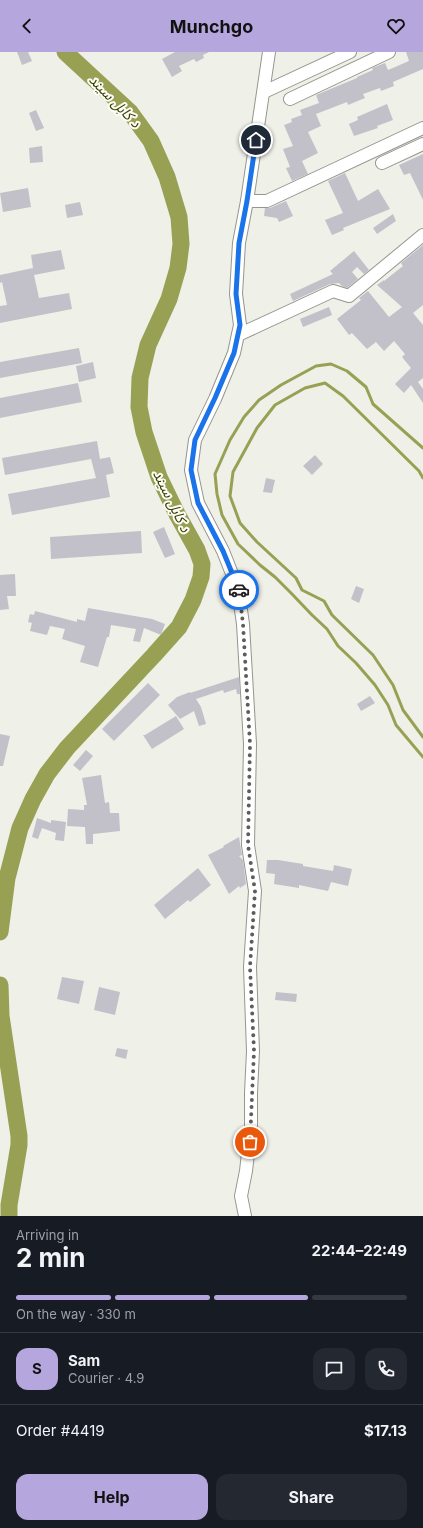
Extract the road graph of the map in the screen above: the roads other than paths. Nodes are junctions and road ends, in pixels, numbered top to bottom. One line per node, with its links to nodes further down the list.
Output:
1 (269, 52): 4 (street)
2 (350, 52): 4 (street)
3 (389, 52): 5 (street)
4 (264, 92): 9 (street)
5 (290, 98)
6 (423, 128): 9 (street)
7 (423, 144): 8 (street)
8 (382, 163)
9 (247, 201): 11 (street)
10 (423, 236): 11 (street)
11 (238, 335): 12 (street)
12 (245, 1216)

